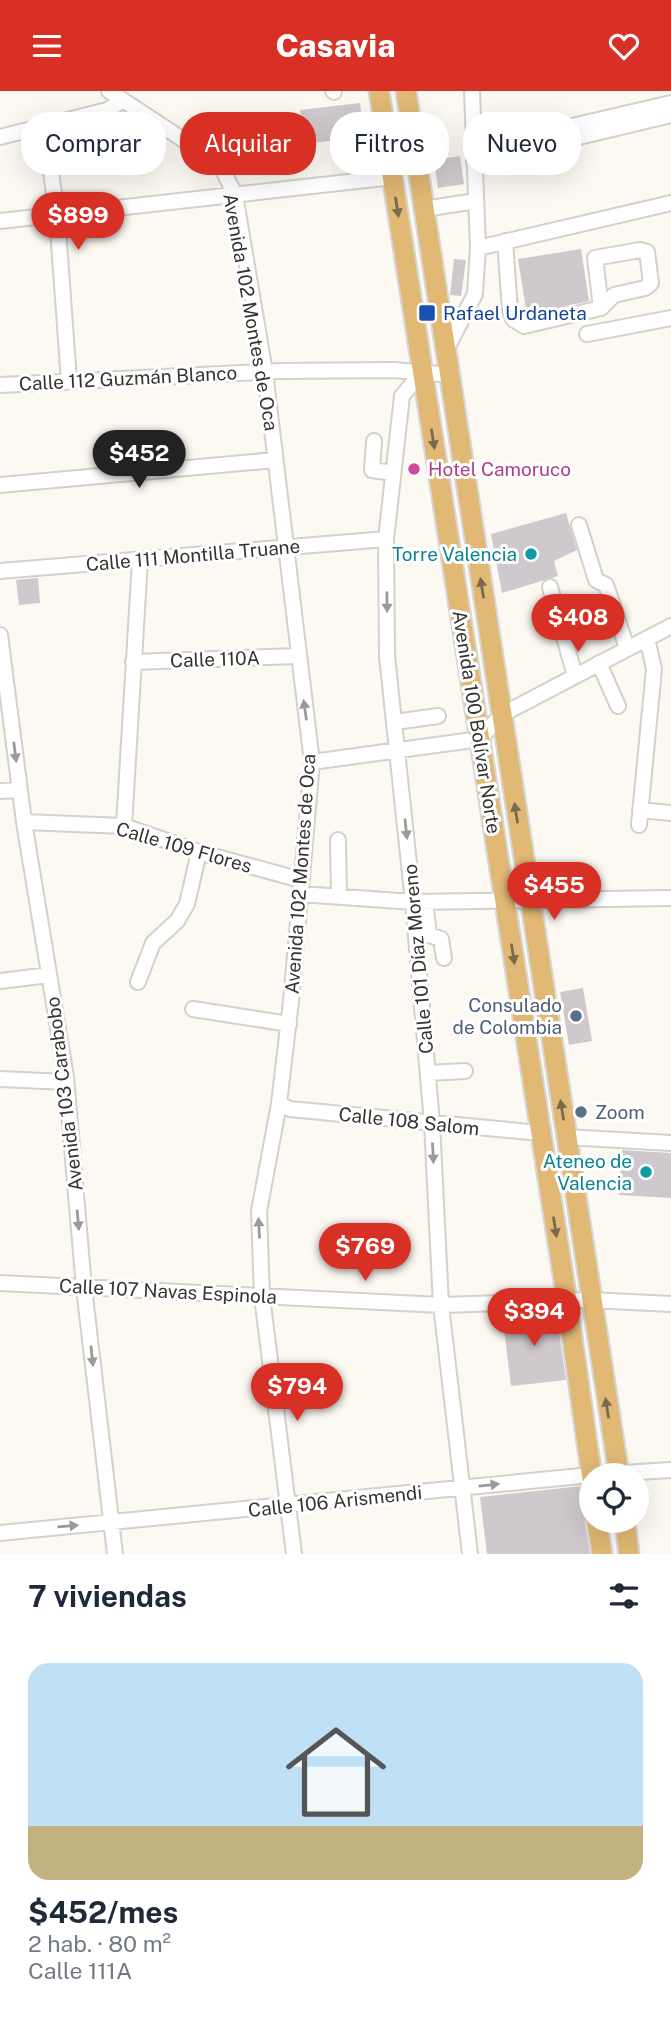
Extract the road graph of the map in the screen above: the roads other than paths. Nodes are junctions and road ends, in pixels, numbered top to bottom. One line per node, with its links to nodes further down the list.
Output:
1 (109, 91): 5 (street, Avenida 102 Montes de Oca)
2 (379, 91): 16 (main road, Avenida 100 Bolívar Norte)
3 (406, 91): 20 (main road, Avenida 100 Bolívar Norte)
4 (472, 91): 8 (street)
5 (121, 101): 7 (street); 17 (street, Avenida 102 Montes de Oca)
6 (671, 103): 10 (street)
7 (100, 112)
8 (473, 112)
9 (671, 115): 12 (street)
10 (581, 127)
11 (21, 133): 13 (street)
12 (581, 133)
13 (0, 137)
14 (51, 175): 21 (street)
15 (475, 175): 18 (street)
16 (393, 177): 17 (street); 29 (main road, Avenida 100 Bolívar Norte, one-way to 29)
17 (235, 195): 21 (street); 30 (street, Avenida 102 Montes de Oca)
18 (476, 201): 20 (street); 24 (street)
19 (671, 203): 23 (street)
20 (424, 209): 28 (main road, Avenida 100 Bolívar Norte)
21 (57, 215): 22 (street); 32 (street)
22 (0, 221)
23 (505, 241): 24 (street); 25 (street)
24 (478, 248): 28 (street)
25 (601, 308): 25 (street)
26 (671, 318): 27 (street)
27 (587, 334)
28 (446, 350): 31 (main road, Avenida 100 Bolívar Norte)
29 (423, 371): 30 (street, Calle 112 Guzmán Blanco); 31 (street, Calle 112 Guzmán Blanco); 36 (street, Calle 101 Díaz Moreno); 56 (main road, Avenida 100 Bolívar Norte, one-way to 56)
30 (265, 372): 32 (street, Calle 112 Guzmán Blanco); 35 (street, Avenida 102 Montes de Oca)
31 (450, 375): 53 (main road, Avenida 100 Bolívar Norte, one-way to 31)
32 (69, 381): 33 (street, Calle 112 Guzmán Blanco)
33 (0, 384)
34 (374, 441): 36 (street)
35 (275, 460): 37 (street); 40 (street, Avenida 102 Montes de Oca)
36 (393, 473): 39 (street, Calle 101 Díaz Moreno)
37 (0, 485)
38 (579, 525): 47 (street)
39 (386, 539): 40 (street, Calle 111 Montilla Truane); 55 (street, Calle 101 Díaz Moreno, one-way to 55)
40 (285, 547): 41 (street, Calle 111 Montilla Truane); 48 (street, Avenida 102 Montes de Oca)
41 (140, 560): 42 (street, Calle 111 Montilla Truane); 49 (street)
42 (0, 572)
43 (550, 587): 51 (street)
44 (671, 626): 46 (street)
45 (0, 635): 59 (street, Avenida 103 Carabobo, one-way to 59)
46 (647, 638): 47 (street); 61 (street)
47 (627, 648): 50 (street)
48 (297, 656): 49 (street, Calle 110A); 58 (street, Avenida 102 Montes de Oca, one-way to 48)
49 (133, 662): 63 (street)
50 (599, 663): 51 (street); 52 (street)
51 (575, 676): 53 (street)
52 (618, 706)
53 (501, 715): 56 (street); 70 (main road, Avenida 100 Bolívar Norte, one-way to 53)
54 (438, 716): 55 (street)
55 (395, 722): 57 (street, Calle 101 Díaz Moreno)
56 (480, 740): 57 (street); 69 (main road, Avenida 100 Bolívar Norte)
57 (398, 751): 58 (street); 71 (street, Calle 101 Díaz Moreno, one-way to 71)
58 (312, 762): 66 (street, Avenida 102 Montes de Oca)
59 (20, 790): 60 (street); 62 (street, Avenida 103 Carabobo)
60 (0, 791)
61 (671, 813)
62 (24, 822): 63 (street, Calle 109 Flores); 73 (street, Avenida 103 Carabobo)
63 (124, 826): 65 (street, Calle 109 Flores)
64 (338, 840): 67 (street)
65 (200, 852): 66 (street, Calle 109 Flores); 75 (street)
66 (300, 887): 67 (street, Calle 109 Flores); 77 (street, Avenida 102 Montes de Oca)
67 (339, 897): 71 (street, Calle 109 Flores)
68 (671, 898): 70 (street, Calle 109 Flores)
69 (504, 900): 70 (street, Calle 109 Flores); 71 (street, Calle 109 Flores); 84 (main road, Avenida 100 Bolívar Norte, one-way to 84)
70 (530, 900): 85 (main road, Avenida 100 Bolívar Norte, one-way to 70)
71 (419, 902): 72 (street); 79 (street, Calle 101 Díaz Moreno)
72 (444, 958)
73 (49, 975): 74 (street); 81 (street, Avenida 103 Carabobo)
74 (0, 981)
75 (138, 982)
76 (192, 1009): 77 (street)
77 (289, 1024): 82 (street, Avenida 102 Montes de Oca)
78 (465, 1071): 79 (street)
79 (428, 1073): 83 (street, Calle 101 Díaz Moreno)
80 (0, 1079): 81 (street)
81 (66, 1082): 88 (street, Avenida 103 Carabobo, one-way to 88)
82 (279, 1104): 83 (street, Calle 108 Salom); 89 (street, Avenida 102 Montes de Oca, one-way to 82)
83 (432, 1123): 84 (street, Calle 108 Salom); 93 (street, Calle 101 Díaz Moreno, one-way to 93)
84 (540, 1133): 91 (main road, Avenida 100 Bolívar Norte, one-way to 91)
85 (566, 1137): 86 (street); 90 (main road, Avenida 100 Bolívar Norte)
86 (671, 1143)
87 (0, 1283): 88 (street, Calle 107 Navas Espinola)
88 (84, 1288): 89 (street, Calle 107 Navas Espinola); 101 (street, Avenida 103 Carabobo, one-way to 101)
89 (262, 1296): 93 (street, Calle 107 Navas Espinola); 100 (street, Avenida 102 Montes de Oca)
90 (590, 1300): 91 (street, Calle 107 Navas Espinola); 92 (street, Calle 107 Navas Espinola); 95 (main road, Avenida 100 Bolívar Norte, one-way to 90)
91 (567, 1301): 93 (street, Calle 107 Navas Espinola); 94 (main road, Avenida 100 Bolívar Norte)
92 (671, 1304)
93 (441, 1305): 99 (street, Calle 101 Díaz Moreno)
94 (589, 1463)
95 (616, 1463)
96 (671, 1470): 97 (street, Calle 106 Arismendi)
97 (649, 1472)
98 (579, 1477): 99 (street, Calle 106 Arismendi, one-way to 98)
99 (463, 1488): 100 (street, Calle 106 Arismendi); 107 (street, Calle 101 Díaz Moreno)
100 (290, 1506): 101 (street, Calle 106 Arismendi); 106 (street, Avenida 102 Montes de Oca)
101 (110, 1522): 102 (street, Calle 106 Arismendi, one-way to 101); 105 (street, Avenida 103 Carabobo)
102 (0, 1533)
103 (599, 1533): 108 (main road)
104 (626, 1533): 109 (main road)
105 (116, 1554)
106 (295, 1554)
107 (470, 1554)
108 (602, 1554)
109 (629, 1554)

